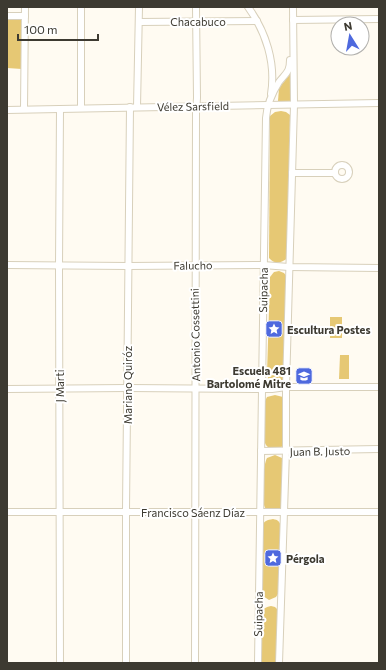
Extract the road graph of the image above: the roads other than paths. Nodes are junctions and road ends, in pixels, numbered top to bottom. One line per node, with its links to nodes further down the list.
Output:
1 (24, 7): 8 (street)
2 (81, 7): 20 (street)
3 (139, 7): 13 (street, Mariano Quiróz)
4 (196, 7): 11 (street, Antonio Cossettini)
5 (248, 7): 12 (street)
6 (293, 7): 10 (street, Suipacha)
7 (7, 16): 8 (street)
8 (25, 16): 21 (street)
9 (379, 19): 10 (street)
10 (293, 20): 14 (street, Suipacha); 17 (street, Suipacha)
11 (196, 21): 12 (street, Chacabuco); 13 (street, Chacabuco); 18 (street, Antonio Cossettini)
12 (257, 21): 14 (street)
13 (139, 22): 19 (street, Mariano Quiróz)
14 (270, 97): 16 (street, Suipacha)
15 (379, 103): 17 (street, Vélez Sarsfield)
16 (268, 105): 17 (street, Vélez Sarsfield); 18 (street, Vélez Sarsfield); 27 (street, Suipacha)
17 (294, 105): 24 (street, Suipacha)
18 (196, 106): 19 (street, Vélez Sarsfield); 30 (street, Antonio Cossettini)
19 (133, 107): 20 (street, Vélez Sarsfield); 29 (street, Mariano Quiróz)
20 (81, 108): 22 (street, Vélez Sarsfield)
21 (24, 109): 22 (street, Vélez Sarsfield); 23 (street, Vélez Sarsfield)
22 (60, 109): 28 (street, J Marti)
23 (7, 110)
24 (292, 173): 25 (street); 31 (street, Suipacha)
25 (335, 173)
26 (7, 265): 28 (street, Falucho)
27 (263, 265): 30 (street, Falucho); 31 (street, Falucho); 39 (street, Suipacha)
28 (59, 266): 29 (street, Falucho); 37 (street, J Marti)
29 (128, 266): 30 (street, Falucho); 35 (street, Mariano Quiróz)
30 (194, 266): 38 (street, Antonio Cossettini)
31 (289, 267): 32 (street, Falucho); 33 (street, Suipacha)
32 (379, 268)
33 (286, 387): 34 (street); 39 (street); 42 (street, Suipacha)
34 (379, 387)
35 (128, 388): 37 (street); 38 (street); 45 (street, Mariano Quiróz)
36 (7, 389): 37 (street)
37 (60, 389): 44 (street, J Marti)
38 (196, 389): 39 (street); 46 (street, Antonio Cossettini)
39 (262, 389): 41 (street, Suipacha)
40 (379, 449): 42 (street, Juan B. Justo)
41 (261, 451): 42 (street, Juan B. Justo); 47 (street, Suipacha)
42 (286, 452): 48 (street, Suipacha)
43 (7, 512): 44 (street, Francisco Sáenz Díaz)
44 (59, 512): 45 (street, Francisco Sáenz Díaz); 50 (street, J Marti)
45 (126, 512): 46 (street, Francisco Sáenz Díaz); 51 (street, Mariano Quiróz)
46 (196, 512): 47 (street, Francisco Sáenz Díaz); 52 (street, Antonio Cossettini)
47 (259, 512): 48 (street, Francisco Sáenz Díaz); 53 (street, Suipacha)
48 (284, 512): 49 (street, Francisco Sáenz Díaz); 54 (street, Suipacha)
49 (379, 512)
50 (60, 663)
51 (126, 663)
52 (195, 663)
53 (258, 663)
54 (279, 663)

